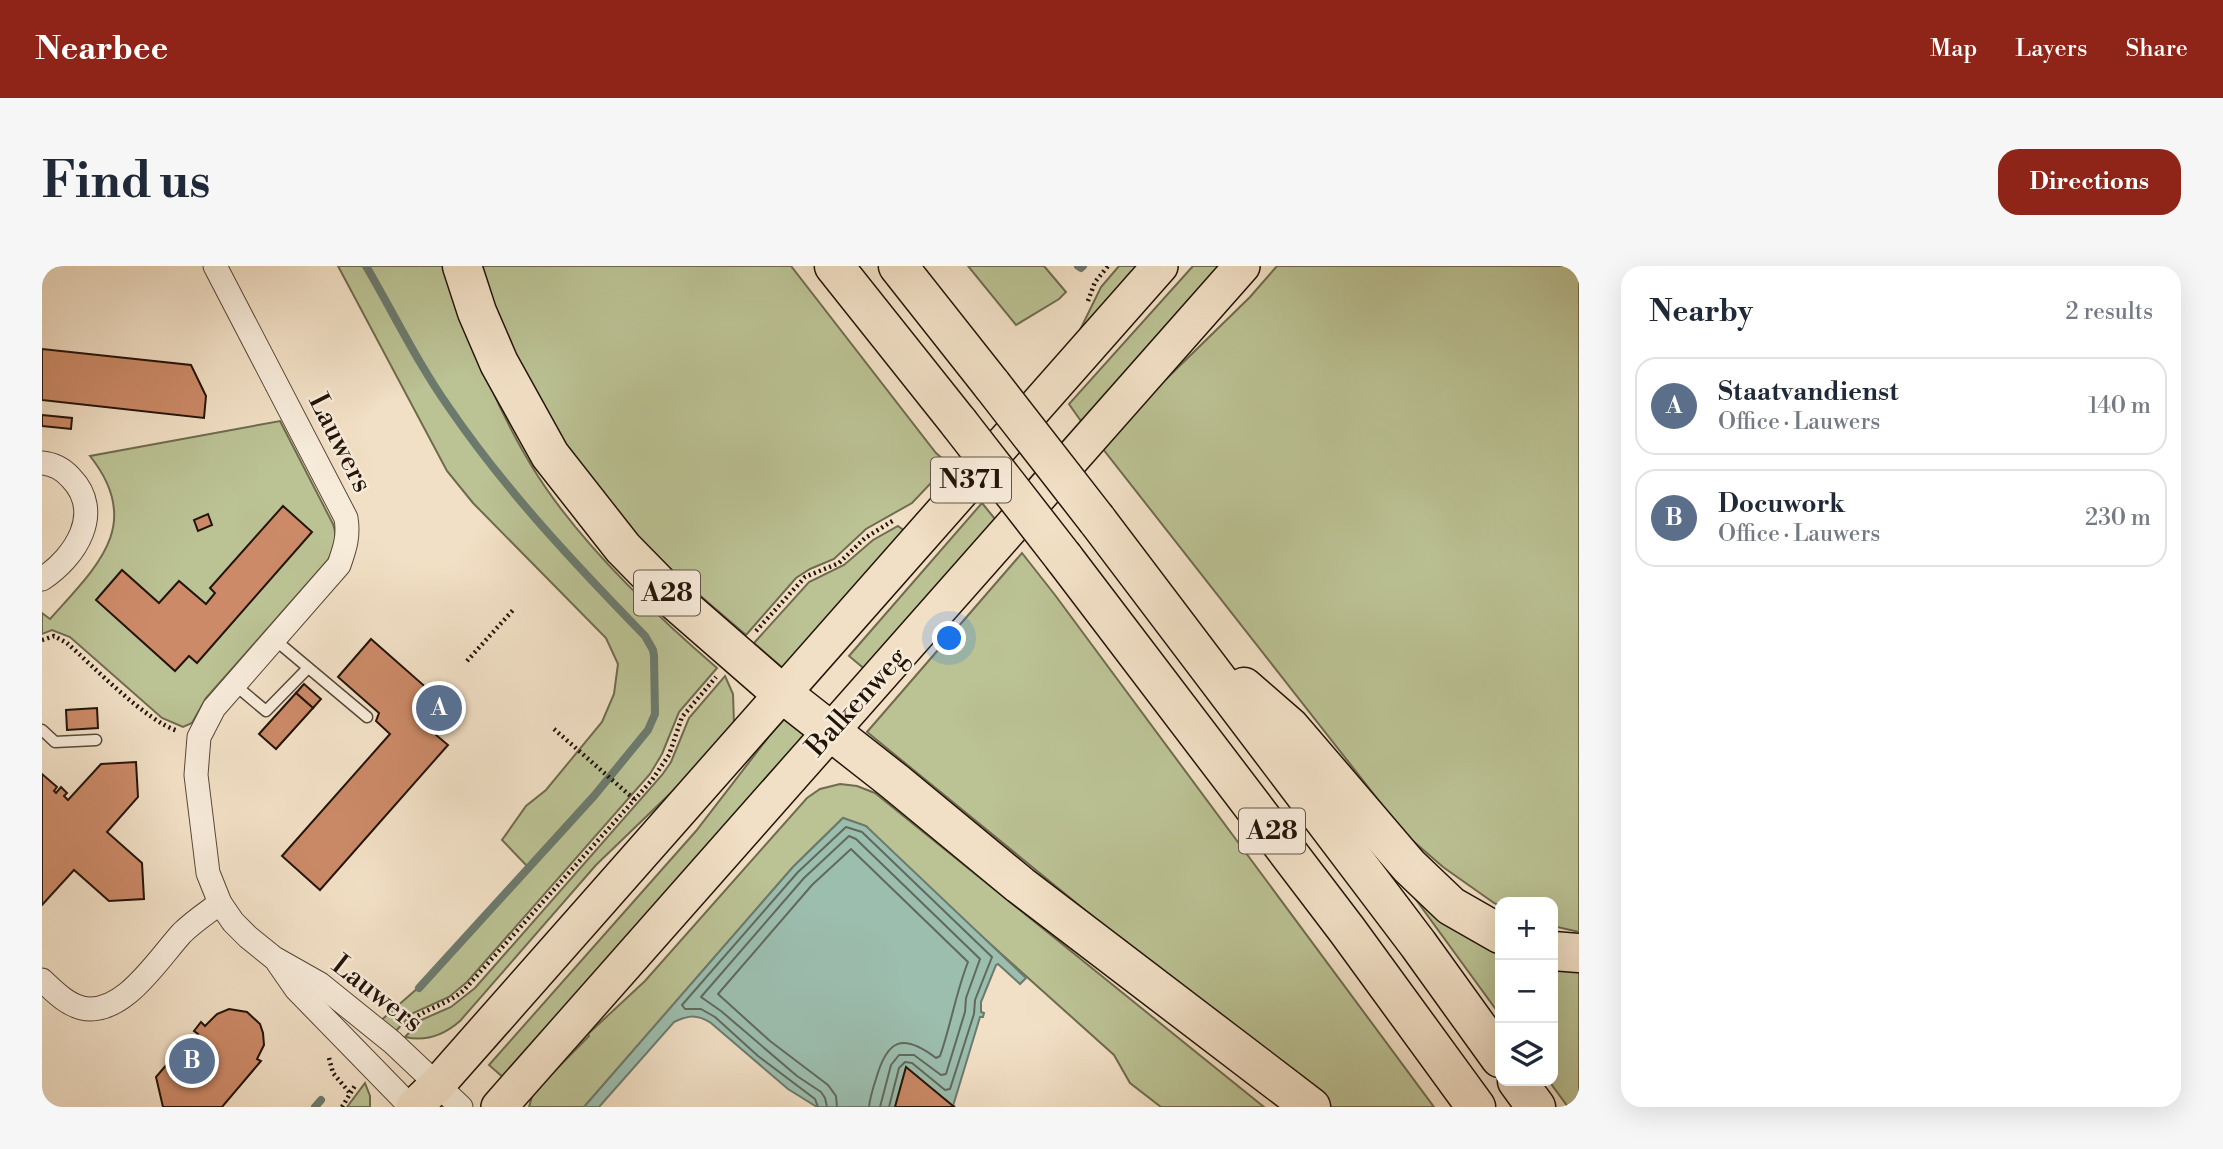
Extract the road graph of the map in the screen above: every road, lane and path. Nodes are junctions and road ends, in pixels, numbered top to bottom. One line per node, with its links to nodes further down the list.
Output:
1 (215, 266): 14 (street, Lauwers)
2 (462, 266): 16 (highway, A28)
3 (834, 266): 42 (highway, A28, bridge)
4 (898, 266): 13 (highway, A28, bridge)
5 (1108, 266): 8 (path)
6 (1160, 266): 20 (main road, N371)
7 (1242, 266): 24 (main road, Balkenweg / N371)
8 (1085, 309)
9 (42, 463): 11 (street)
10 (897, 519): 16 (path)
11 (42, 579)
12 (514, 609): 17 (path)
13 (1185, 636): 29 (highway, A28); 36 (highway, A28)
14 (274, 639): 18 (lane); 19 (street, Lauwers)
15 (42, 640): 25 (path)
16 (736, 654): 20 (highway, A28); 27 (path)
17 (467, 661)
18 (308, 668): 19 (lane); 21 (lane)
19 (234, 685): 25 (street, Lauwers)
20 (782, 694): 24 (highway, A28); 39 (main road)
21 (367, 717)
22 (554, 729): 27 (path)
23 (42, 730): 26 (lane)
24 (831, 731): 40 (main road, Balkenweg); 41 (highway, A28)
25 (199, 737): 28 (street, Lauwers)
26 (96, 740)
27 (635, 799): 34 (path)
28 (220, 902): 32 (street, Lauwers); 33 (street)
29 (1495, 930)
30 (1558, 951): 31 (highway)
31 (1579, 953)
32 (274, 958): 34 (street, Lauwers); 39 (street, Lauwers)
33 (42, 980)
34 (392, 1042): 39 (street, Lauwers)
35 (326, 1046): 38 (path)
36 (1495, 1051)
37 (1521, 1086): 43 (highway)
38 (349, 1092)
39 (431, 1101)
40 (499, 1107)
41 (1311, 1107)
42 (1476, 1107)
43 (1536, 1107)

